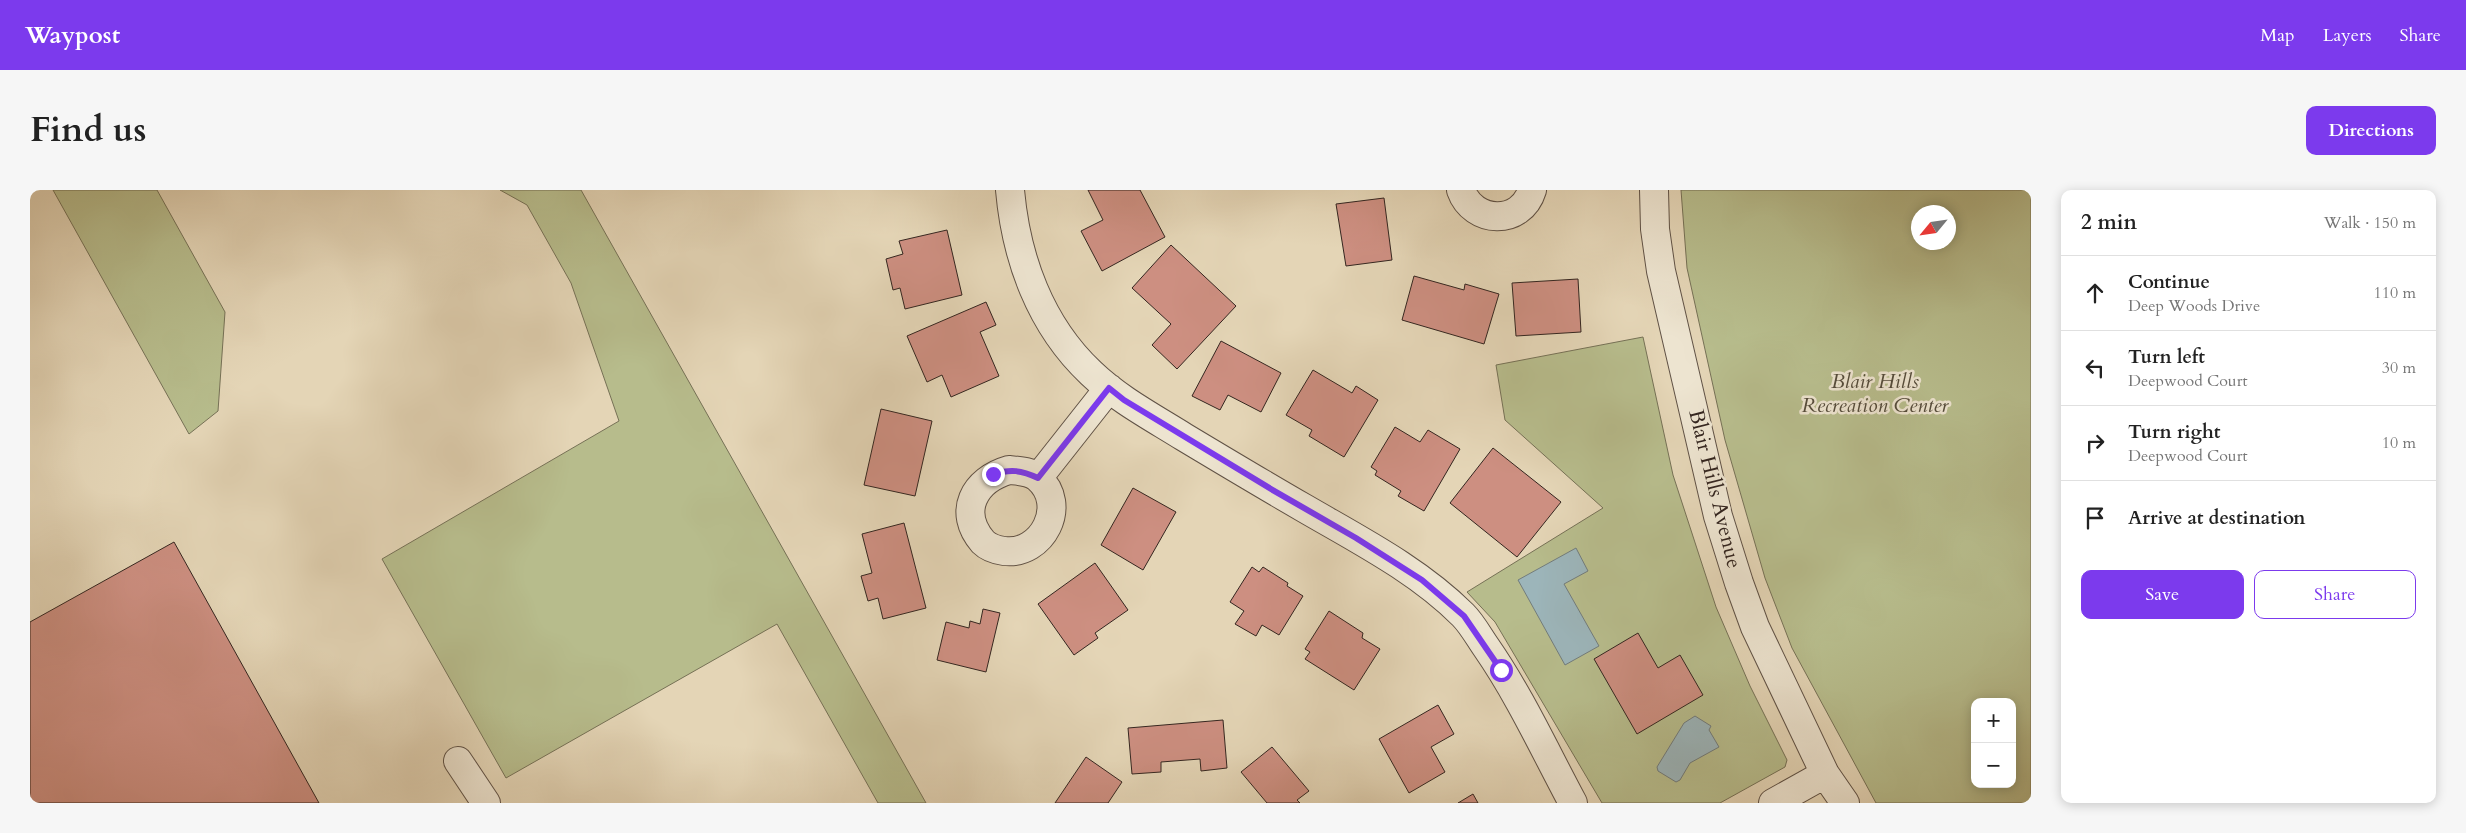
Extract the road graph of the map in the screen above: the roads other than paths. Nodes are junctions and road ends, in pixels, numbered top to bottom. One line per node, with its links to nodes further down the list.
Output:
1 (1010, 190): 5 (street)
2 (1461, 190): 3 (street)
3 (1532, 190)
4 (1654, 190): 8 (street, Blair Hills Avenue)
5 (1109, 388): 6 (street); 10 (street)
6 (1038, 478)
7 (458, 761): 9 (street)
8 (1825, 774): 11 (street); 12 (street, Blair Hills Avenue)
9 (486, 803)
10 (1573, 803)
11 (1773, 803)
12 (1845, 803)

